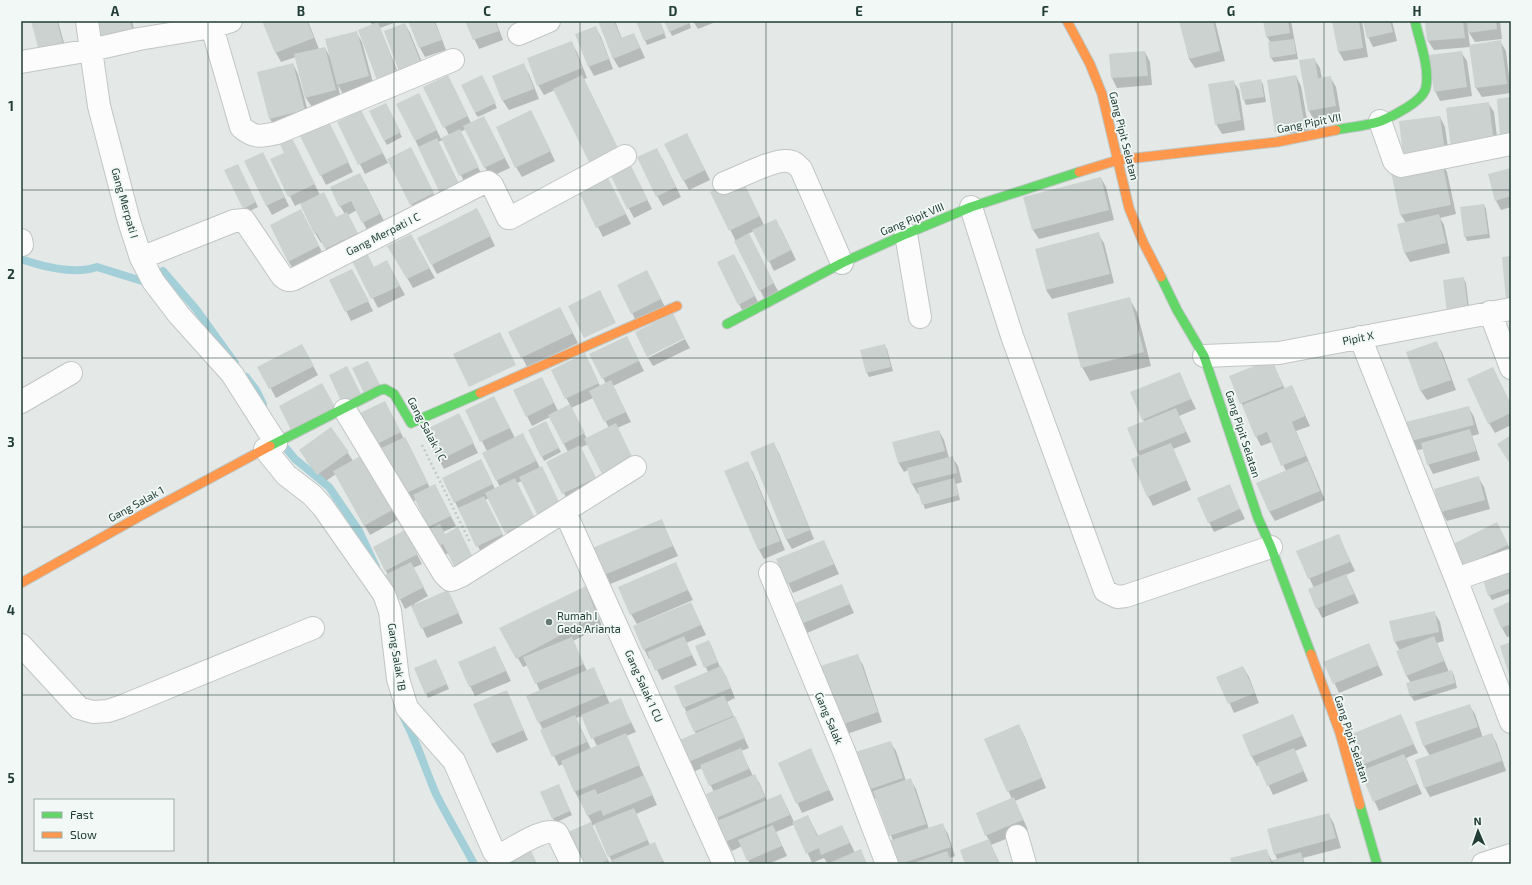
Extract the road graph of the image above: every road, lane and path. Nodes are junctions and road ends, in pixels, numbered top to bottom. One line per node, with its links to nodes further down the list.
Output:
1 (87, 21): 7 (street, Gang Merpati I)
2 (549, 21): 6 (street)
3 (1067, 21): 13 (street, Gang Pipit Selatan)
4 (1415, 21): 10 (street, Gang Pipit VII)
5 (218, 23): 7 (street); 8 (street)
6 (519, 34)
7 (91, 50): 9 (street); 17 (street, Gang Merpati I)
8 (453, 60)
9 (21, 62)
10 (1380, 121): 11 (street); 13 (street, Gang Pipit VII)
11 (1511, 144)
12 (624, 156): 17 (street, Gang Merpati I C)
13 (1118, 160): 15 (street, Gang Pipit VIII); 24 (street, Gang Pipit Selatan)
14 (724, 183): 18 (street)
15 (971, 207): 16 (street, Gang Pipit VIII); 33 (street)
16 (906, 234): 18 (street, Gang Pipit VIII); 21 (street)
17 (141, 258): 30 (street, Gang Merpati I)
18 (842, 263): 22 (street, Gang Pipit VIII)
19 (677, 306): 29 (street)
20 (1500, 311): 23 (street, Pipit X); 25 (street)
21 (920, 317)
22 (727, 324)
23 (1360, 337): 24 (street, Pipit X); 37 (street)
24 (1204, 356): 33 (street, Gang Pipit Selatan)
25 (1511, 368)
26 (71, 373): 27 (street)
27 (21, 402)
28 (345, 410): 29 (street, Gang Salak 1 C); 30 (street, Gang Salak 1 C); 35 (street)
29 (411, 423): 35 (path, Gang Salak 1 C)
30 (270, 446): 38 (street, Gang Salak 1); 44 (street, Gang Salak 1B)
31 (635, 467): 32 (street)
32 (565, 512): 35 (street); 45 (street, Gang Salak 1 CU)
33 (1271, 547): 48 (street, Gang Pipit Selatan)
34 (1511, 560): 37 (street)
35 (481, 564)
36 (770, 573): 46 (street, Gang Salak)
37 (1456, 579): 41 (street)
38 (21, 583)
39 (313, 628): 40 (street)
40 (21, 646)
41 (1511, 722)
42 (1017, 836): 47 (street)
43 (1511, 855): 49 (street)
44 (572, 864)
45 (724, 864)
46 (888, 864)
47 (1025, 864)
48 (1377, 864)
49 (1483, 864)

